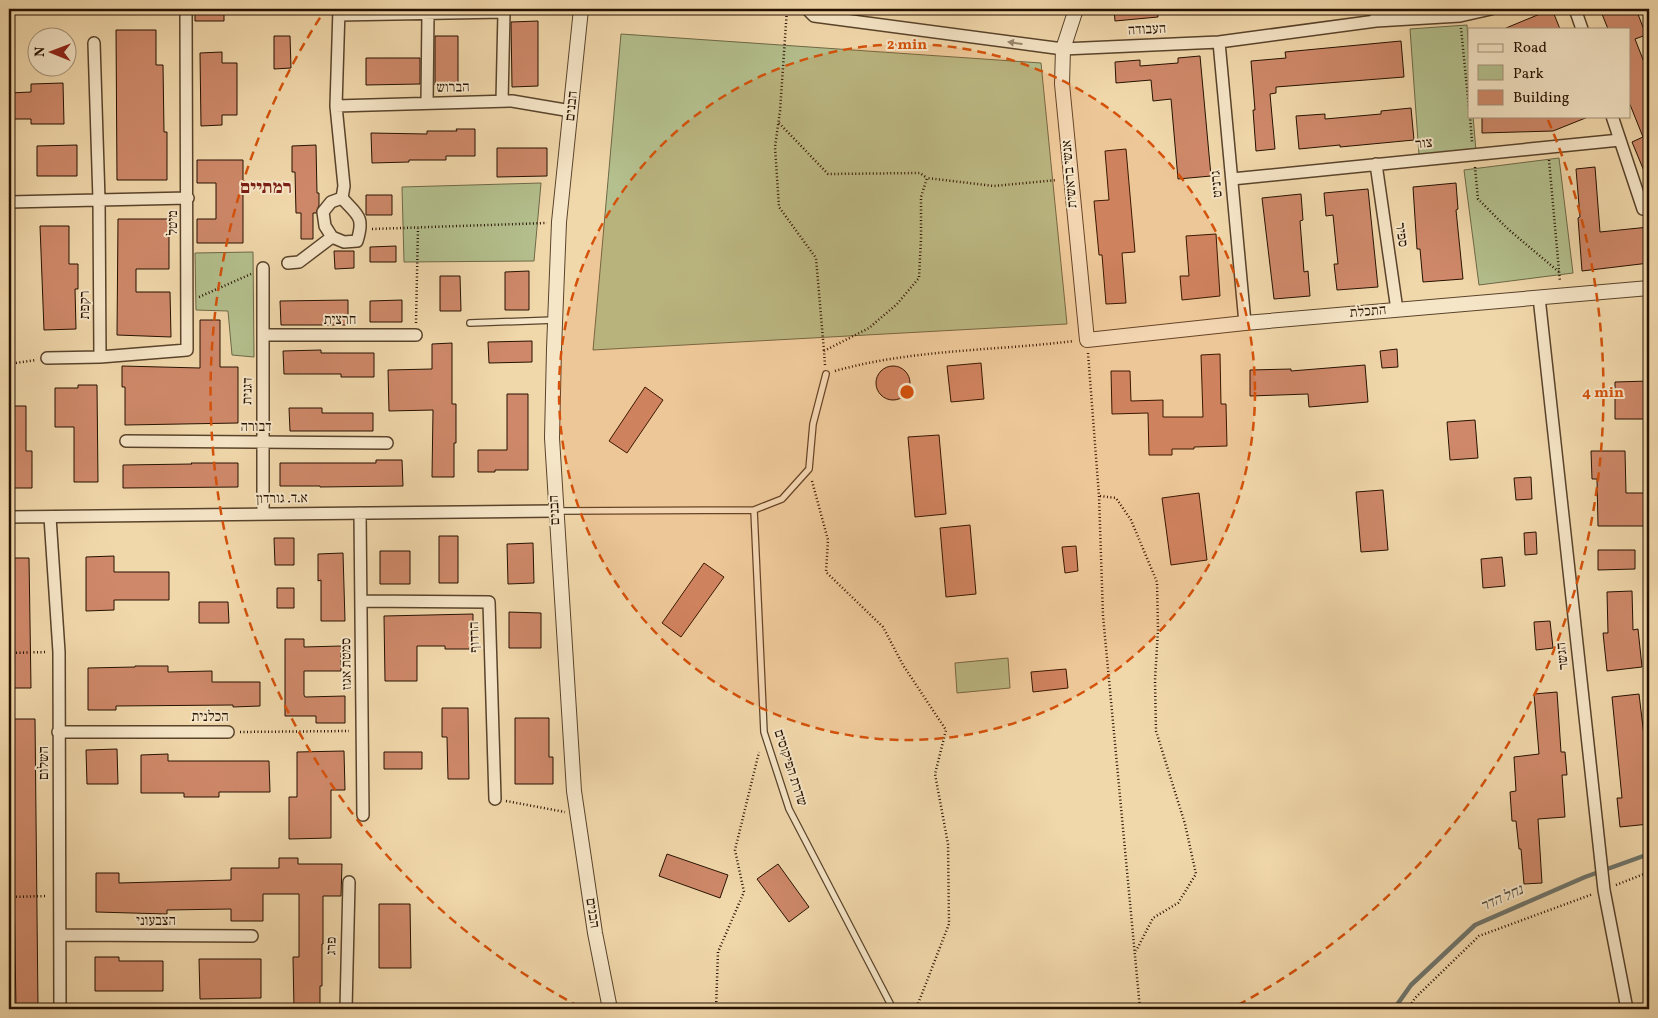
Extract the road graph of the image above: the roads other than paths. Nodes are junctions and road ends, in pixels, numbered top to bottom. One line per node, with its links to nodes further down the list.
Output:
1 (186, 9): 23 (street, מיטל)
2 (581, 9): 18 (street, הבנים)
3 (807, 9): 14 (street, העבודה, one-way to 3)
4 (1076, 9): 14 (street, אנשי בראשית)
5 (1376, 9): 10 (street)
6 (1491, 9): 10 (street, העבודה)
7 (1575, 9): 11 (street)
8 (339, 12): 9 (street); 17 (street)
9 (428, 13): 15 (street); 16 (street)
10 (1376, 21): 12 (street, העבודה)
11 (1582, 28)
12 (1219, 42): 14 (street, העבודה); 22 (street, גרניט)
13 (94, 43): 25 (street, רקפת)
14 (1063, 49): 39 (street, אנשי בראשית)
15 (502, 102): 16 (street, הברוש); 18 (street, הברוש)
16 (426, 104): 17 (street, הברוש)
17 (336, 106): 24 (street)
18 (572, 110): 34 (street, הבנים)
19 (1613, 118): 20 (street)
20 (1620, 140): 21 (street, צור); 27 (street)
21 (1376, 164): 22 (street, צור); 33 (street, ספיר)
22 (1232, 179): 36 (street, גרניט)
23 (188, 198): 25 (street); 40 (street, מיטל)
24 (342, 198): 28 (street); 28 (street)
25 (99, 200): 26 (street); 40 (street, רקפת)
26 (9, 202)
27 (1643, 209)
28 (332, 237): 29 (street)
29 (288, 263)
30 (263, 268): 37 (street, דגנית)
31 (1649, 288): 32 (street, התכלת)
32 (1539, 297): 33 (street, התכלת); 64 (street, הגשר)
33 (1397, 310): 36 (street, התכלת)
34 (555, 320): 35 (lane); 46 (street, הבנים)
35 (470, 323)
36 (1245, 323): 39 (street, התכלת)
37 (264, 335): 38 (street, חרצית); 44 (street, דגנית)
38 (416, 335)
39 (1086, 340)
40 (100, 357): 41 (street)
41 (47, 358)
42 (826, 374): 47 (lane)
43 (126, 441): 44 (street, דבורה)
44 (262, 442): 45 (street, דבורה); 49 (street, דגנית)
45 (387, 442)
46 (555, 510): 47 (lane); 48 (street, א.ד. גורדון); 62 (street, הבנים)
47 (754, 510): 63 (lane, שדרת הפיקוסים)
48 (360, 513): 49 (street, א.ד. גורדון); 52 (street, סמטת אגוז)
49 (263, 514): 50 (street, א.ד. גורדון)
50 (50, 517): 51 (street, א.ד. גורדון); 53 (street, השלום)
51 (9, 518)
52 (361, 601): 55 (street, הרדוף); 56 (street, סמטת אגוז)
53 (58, 732): 54 (street, הכלנית); 58 (street, השלום)
54 (228, 732)
55 (495, 799)
56 (363, 815)
57 (348, 882): 61 (street, פרג)
58 (60, 935): 59 (street, הצבעוני); 60 (street, השלום)
59 (252, 936)
60 (60, 1009)
61 (346, 1009)
62 (610, 1009)
63 (893, 1009)
64 (1627, 1009)

